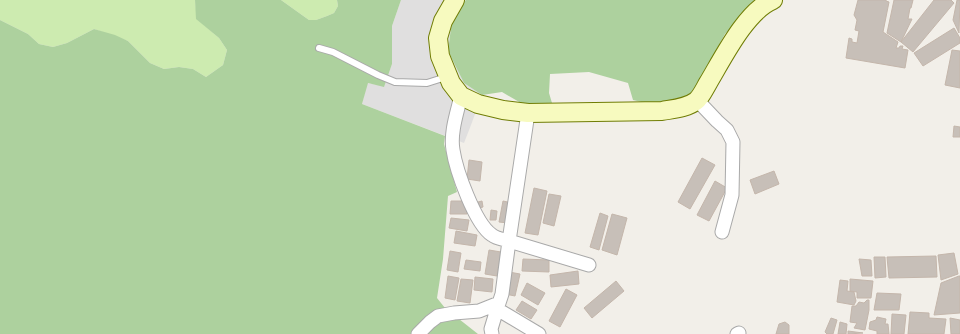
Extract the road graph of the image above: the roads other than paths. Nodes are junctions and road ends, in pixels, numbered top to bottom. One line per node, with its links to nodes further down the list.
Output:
1 (455, 0): 4 (street)
2 (773, 0): 6 (street)
3 (318, 48): 4 (lane)
4 (448, 77): 5 (street)
5 (461, 96): 7 (street); 9 (street)
6 (697, 100): 7 (street); 8 (street)
7 (528, 113): 9 (street)
8 (722, 232)
9 (509, 241): 10 (street); 11 (street)
10 (589, 265)
11 (498, 306): 12 (street); 13 (street); 14 (street)
12 (418, 334)
13 (492, 334)
14 (539, 334)

